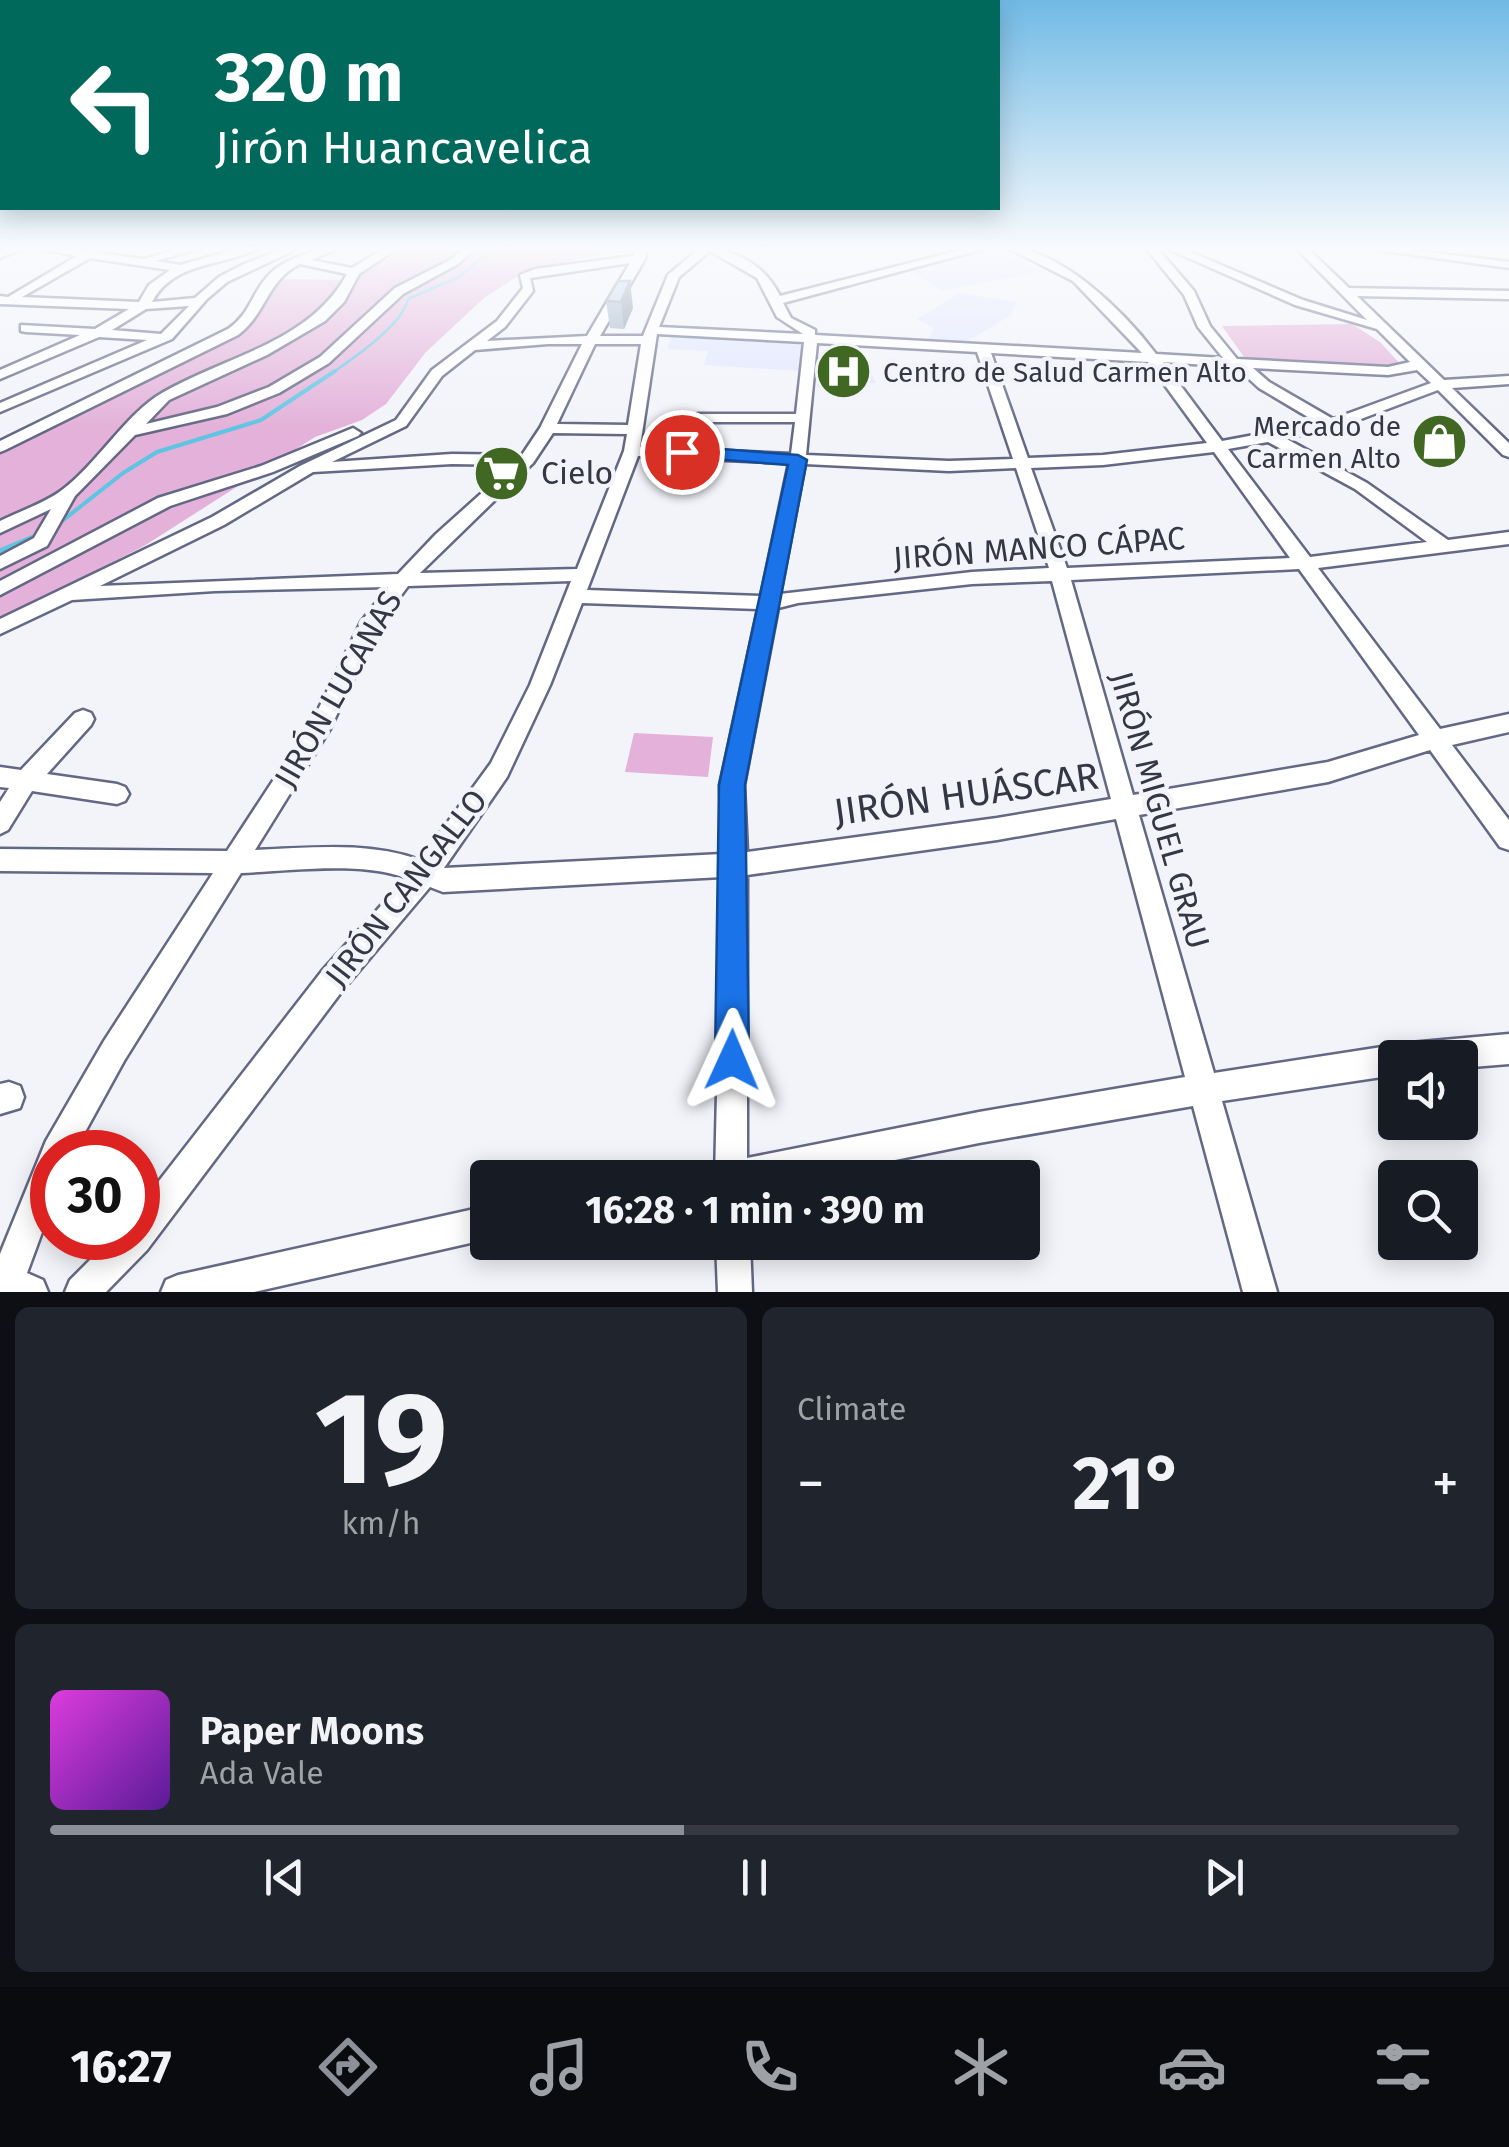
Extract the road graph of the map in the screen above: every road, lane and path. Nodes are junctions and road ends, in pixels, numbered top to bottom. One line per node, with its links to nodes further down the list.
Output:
1 (139, 308): 16 (street)
2 (195, 308): 18 (street)
3 (260, 308): 43 (street)
4 (331, 308): 39 (street)
5 (383, 308): 39 (street)
6 (513, 308): 22 (street)
7 (609, 308): 19 (street, JIRÓN LUCANAS)
8 (661, 308): 17 (street, JIRÓN CANGALLO)
9 (777, 308): 21 (street)
10 (1107, 308): 24 (street)
11 (1196, 308): 26 (street)
12 (1313, 308): 14 (street)
13 (1361, 308): 14 (street)
14 (1379, 326): 25 (street)
15 (26, 328): 16 (street)
16 (100, 331): 18 (street); 28 (street)
17 (650, 335): 19 (street); 20 (street); 41 (street, JIRÓN CANGALLO)
18 (162, 338): 33 (street)
19 (590, 340): 22 (street); 38 (street, JIRÓN LUCANAS)
20 (811, 340): 21 (street); 36 (street)
21 (862, 343): 23 (street)
22 (473, 346): 34 (street)
23 (983, 349): 24 (street); 48 (street, JIRÓN MIGUEL GRAU)
24 (1152, 358): 26 (street); 44 (street)
25 (1419, 362): 29 (street); 32 (street)
26 (1237, 363): 29 (street); 37 (street)
27 (0, 366): 28 (street)
28 (18, 368): 30 (street)
29 (1388, 371): 32 (street)
30 (0, 375)
31 (1509, 380): 32 (street)
32 (1440, 385): 37 (street); 42 (street); 45 (street)
33 (0, 408)
34 (415, 408): 49 (street); 59 (street)
35 (698, 418): 36 (street)
36 (802, 418): 47 (street)
37 (1332, 425): 40 (street)
38 (548, 428): 41 (street); 46 (street, JIRÓN LUCANAS)
39 (134, 432): 50 (street)
40 (1272, 436): 44 (street); 53 (street)
41 (633, 440): 47 (street); 58 (street, JIRÓN CANGALLO)
42 (1509, 442)
43 (0, 447)
44 (1216, 447): 48 (street); 55 (street)
45 (1509, 452)
46 (527, 460): 49 (street); 57 (street, JIRÓN LUCANAS)
47 (798, 460): 48 (street); 61 (street)
48 (1024, 466): 56 (street, JIRÓN MIGUEL GRAU)
49 (306, 469): 60 (street)
50 (64, 499): 51 (street); 54 (street)
51 (0, 528)
52 (1509, 538): 53 (street, JIRÓN MANCO CÁPAC)
53 (1443, 545): 55 (street, JIRÓN MANCO CÁPAC)
54 (0, 563)
55 (1306, 564): 56 (street, JIRÓN MANCO CÁPAC); 65 (street)
56 (1060, 575): 61 (street, JIRÓN MANCO CÁPAC); 69 (street, JIRÓN MIGUEL GRAU)
57 (401, 582): 58 (street, JIRÓN MANCO CÁPAC); 60 (street, JIRÓN MANCO CÁPAC); 73 (street, JIRÓN LUCANAS)
58 (577, 585): 61 (street, JIRÓN MANCO CÁPAC); 75 (street, JIRÓN CANGALLO)
59 (0, 589)
60 (60, 594): 62 (street)
61 (770, 603): 74 (street)
62 (0, 626)
63 (83, 719): 67 (street)
64 (1509, 723): 65 (street, JIRÓN HUÁSCAR)
65 (1436, 740): 69 (street, JIRÓN HUÁSCAR); 71 (street)
66 (0, 777): 67 (street)
67 (27, 780): 68 (street); 70 (street)
68 (117, 794)
69 (1126, 808): 74 (street, JIRÓN HUÁSCAR); 79 (street, JIRÓN MIGUEL GRAU)
70 (0, 823)
71 (1509, 839)
72 (0, 860): 73 (street, JIRÓN HUÁSCAR)
73 (235, 862): 75 (street, JIRÓN HUÁSCAR); 80 (street, JIRÓN LUCANAS)
74 (735, 866): 75 (street, JIRÓN HUÁSCAR); 81 (street)
75 (426, 873): 83 (street, JIRÓN CANGALLO)
76 (1509, 1049): 77 (street)
77 (1478, 1052)
78 (1378, 1062): 79 (street)
79 (1204, 1088): 82 (street); 92 (street, JIRÓN MIGUEL GRAU)
80 (69, 1130)
81 (731, 1160)
82 (809, 1160)
83 (160, 1205)
84 (470, 1226): 90 (street)
85 (30, 1227): 88 (street)
86 (113, 1260): 89 (street, JIRÓN CANGALLO)
87 (734, 1260): 91 (street)
88 (9, 1287)
89 (82, 1292)
90 (178, 1292)
91 (735, 1292)
92 (1260, 1292)

